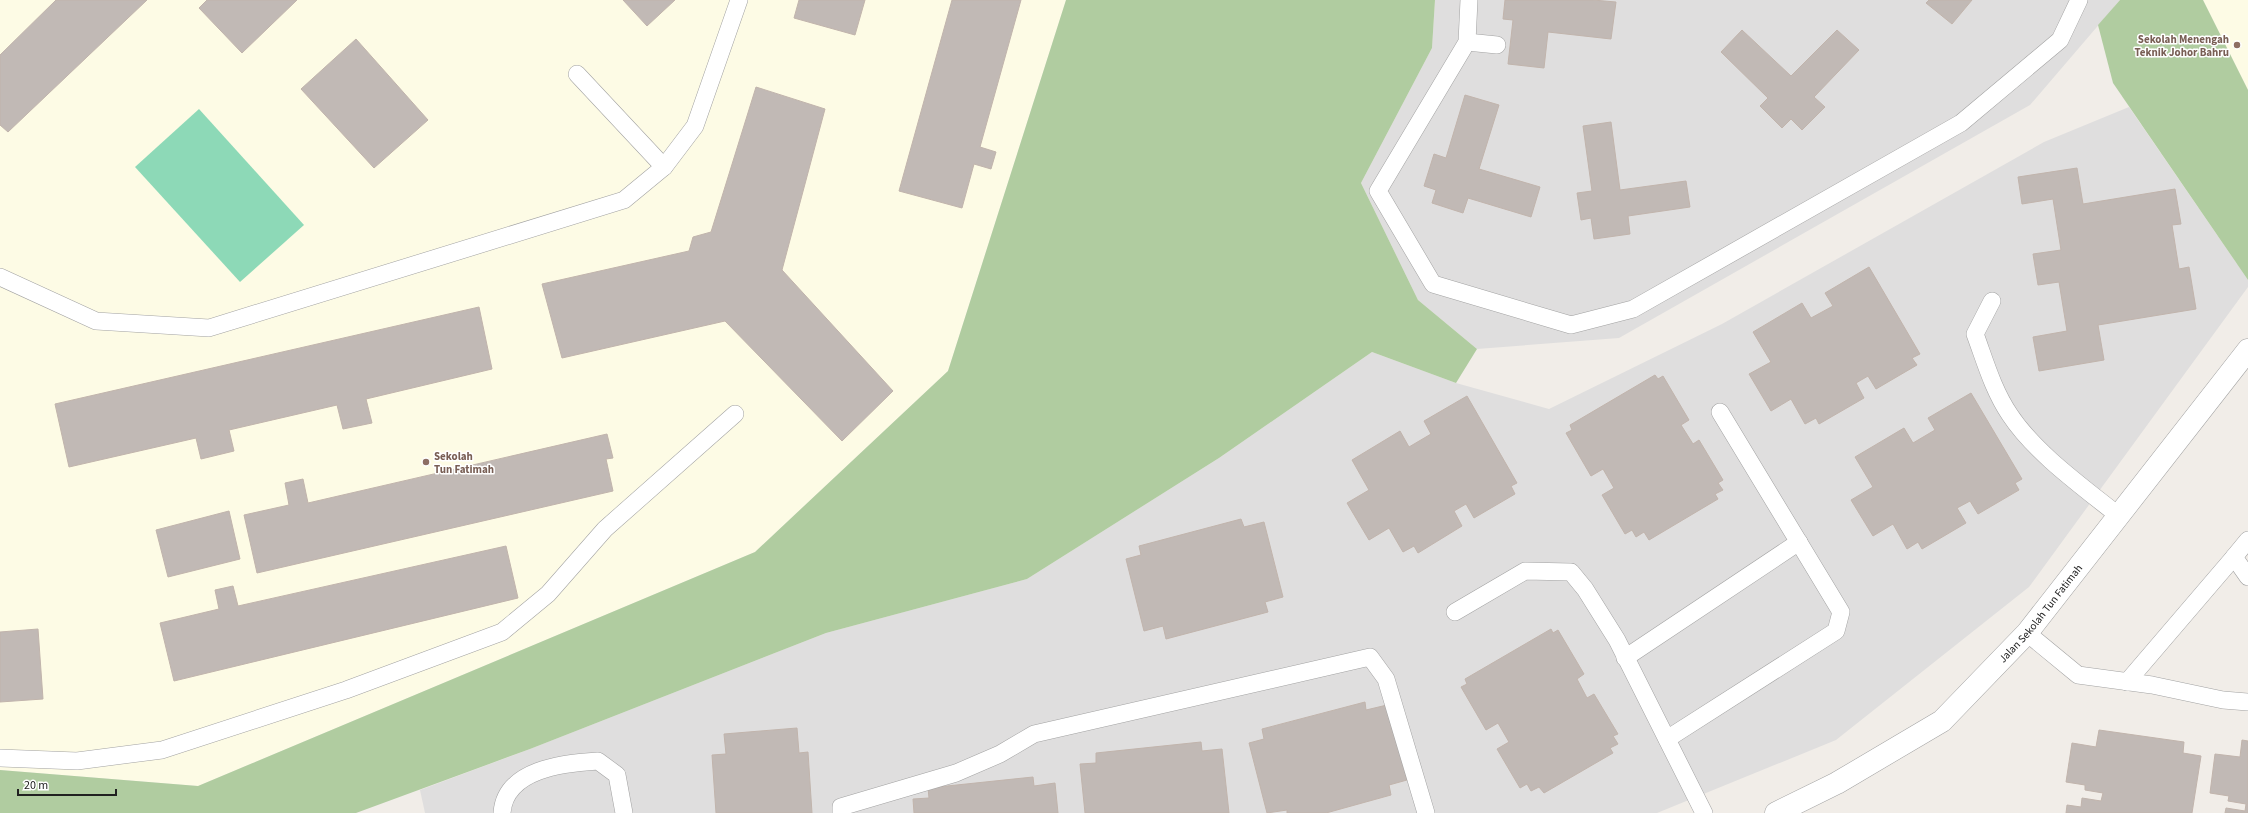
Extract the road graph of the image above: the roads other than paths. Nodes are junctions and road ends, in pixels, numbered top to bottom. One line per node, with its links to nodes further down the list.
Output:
1 (739, 0): 7 (lane)
2 (1469, 0): 4 (lane)
3 (2079, 0): 4 (lane)
4 (1467, 42): 5 (lane)
5 (1497, 45)
6 (577, 74): 7 (lane)
7 (664, 167): 8 (lane)
8 (0, 277)
9 (1992, 301): 13 (lane)
10 (2248, 350): 13 (street, Jalan Sekolah Tun Fatimah)
11 (1720, 412): 15 (lane)
12 (735, 414): 24 (lane)
13 (2119, 516): 19 (street, Jalan Sekolah Tun Fatimah)
14 (2248, 540): 16 (lane)
15 (1799, 542): 20 (lane); 23 (lane)
16 (2234, 557): 17 (lane); 21 (lane)
17 (2248, 577)
18 (1455, 612): 20 (lane)
19 (2027, 633): 21 (lane); 30 (street, Jalan Sekolah Tun Fatimah)
20 (1625, 658): 23 (lane)
21 (2127, 682): 22 (lane)
22 (2248, 702)
23 (1667, 739): 29 (lane)
24 (0, 758)
25 (502, 813): 26 (lane)
26 (624, 813)
27 (841, 813): 28 (lane)
28 (1426, 813)
29 (1704, 813)
30 (1776, 813)

